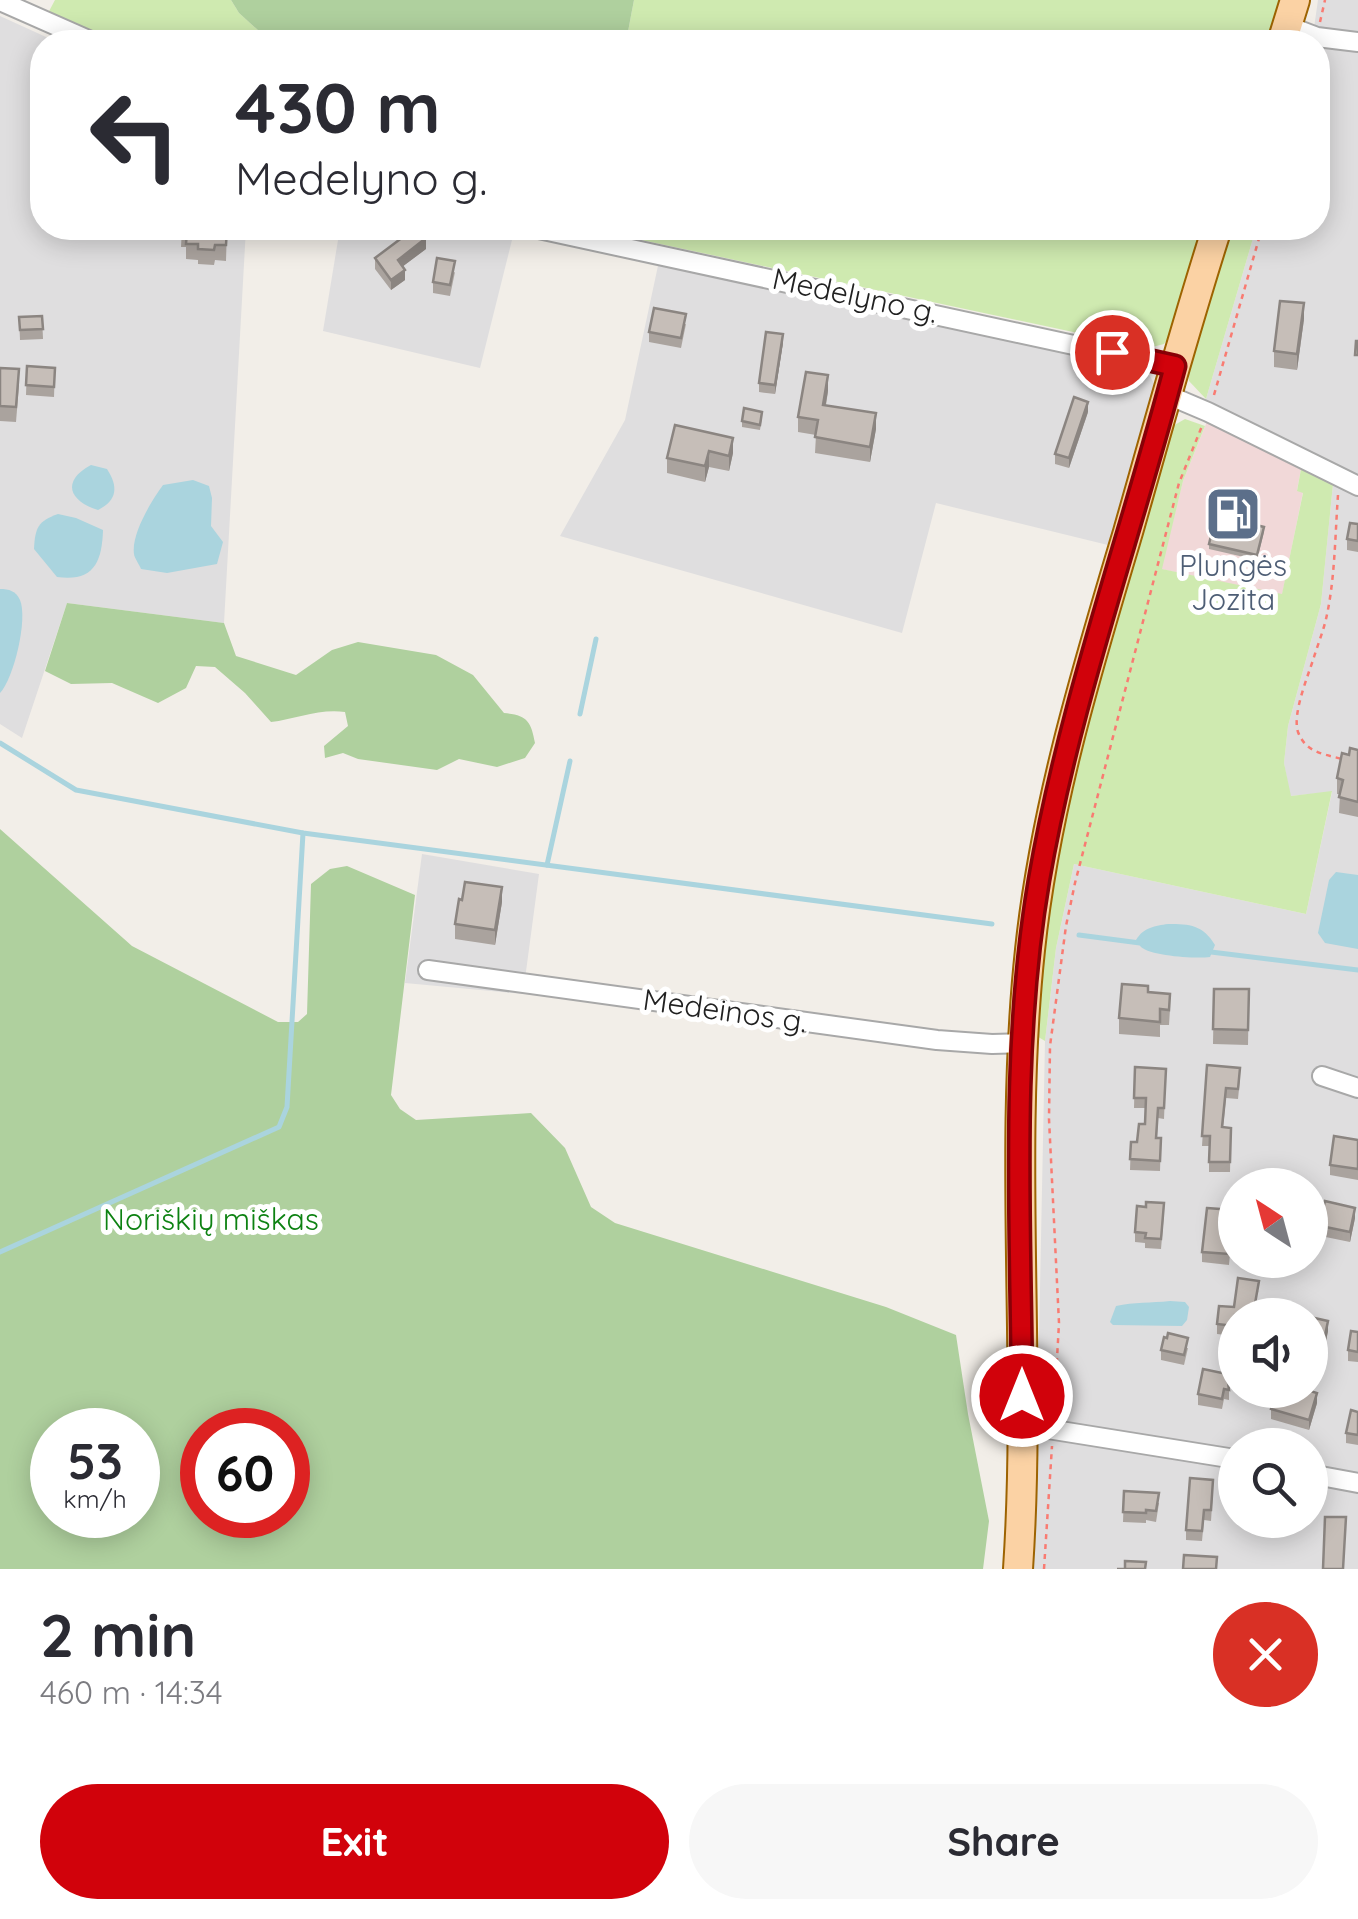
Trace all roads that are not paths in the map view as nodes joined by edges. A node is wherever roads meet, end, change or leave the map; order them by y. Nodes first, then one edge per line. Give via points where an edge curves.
1 (0, 2) edge
2 (65, 30) edge
3 (1330, 39) edge
4 (1358, 42) edge
5 (590, 240) edge
6 (1213, 240) edge
7 (1175, 366) junction
8 (1168, 395) junction
9 (1358, 486) edge
10 (428, 970) dead end
11 (1022, 1044) junction
12 (1322, 1076) dead end
13 (1358, 1088) edge
14 (1022, 1425) junction
15 (1218, 1456) edge
16 (1328, 1477) edge
17 (1358, 1483) edge
18 (1018, 1569) edge

1 - 2 street
3 - 4 street
5 - 7 street, Medelyno g.
6 - 7 main road
7 - 8 main road
8 - 9 street
8 - 11 main road via 1063,762 1038,884
10 - 11 street, Medeinos g. via 937,1040
11 - 14 main road
12 - 13 street
14 - 15 street
14 - 18 main road
16 - 17 street

